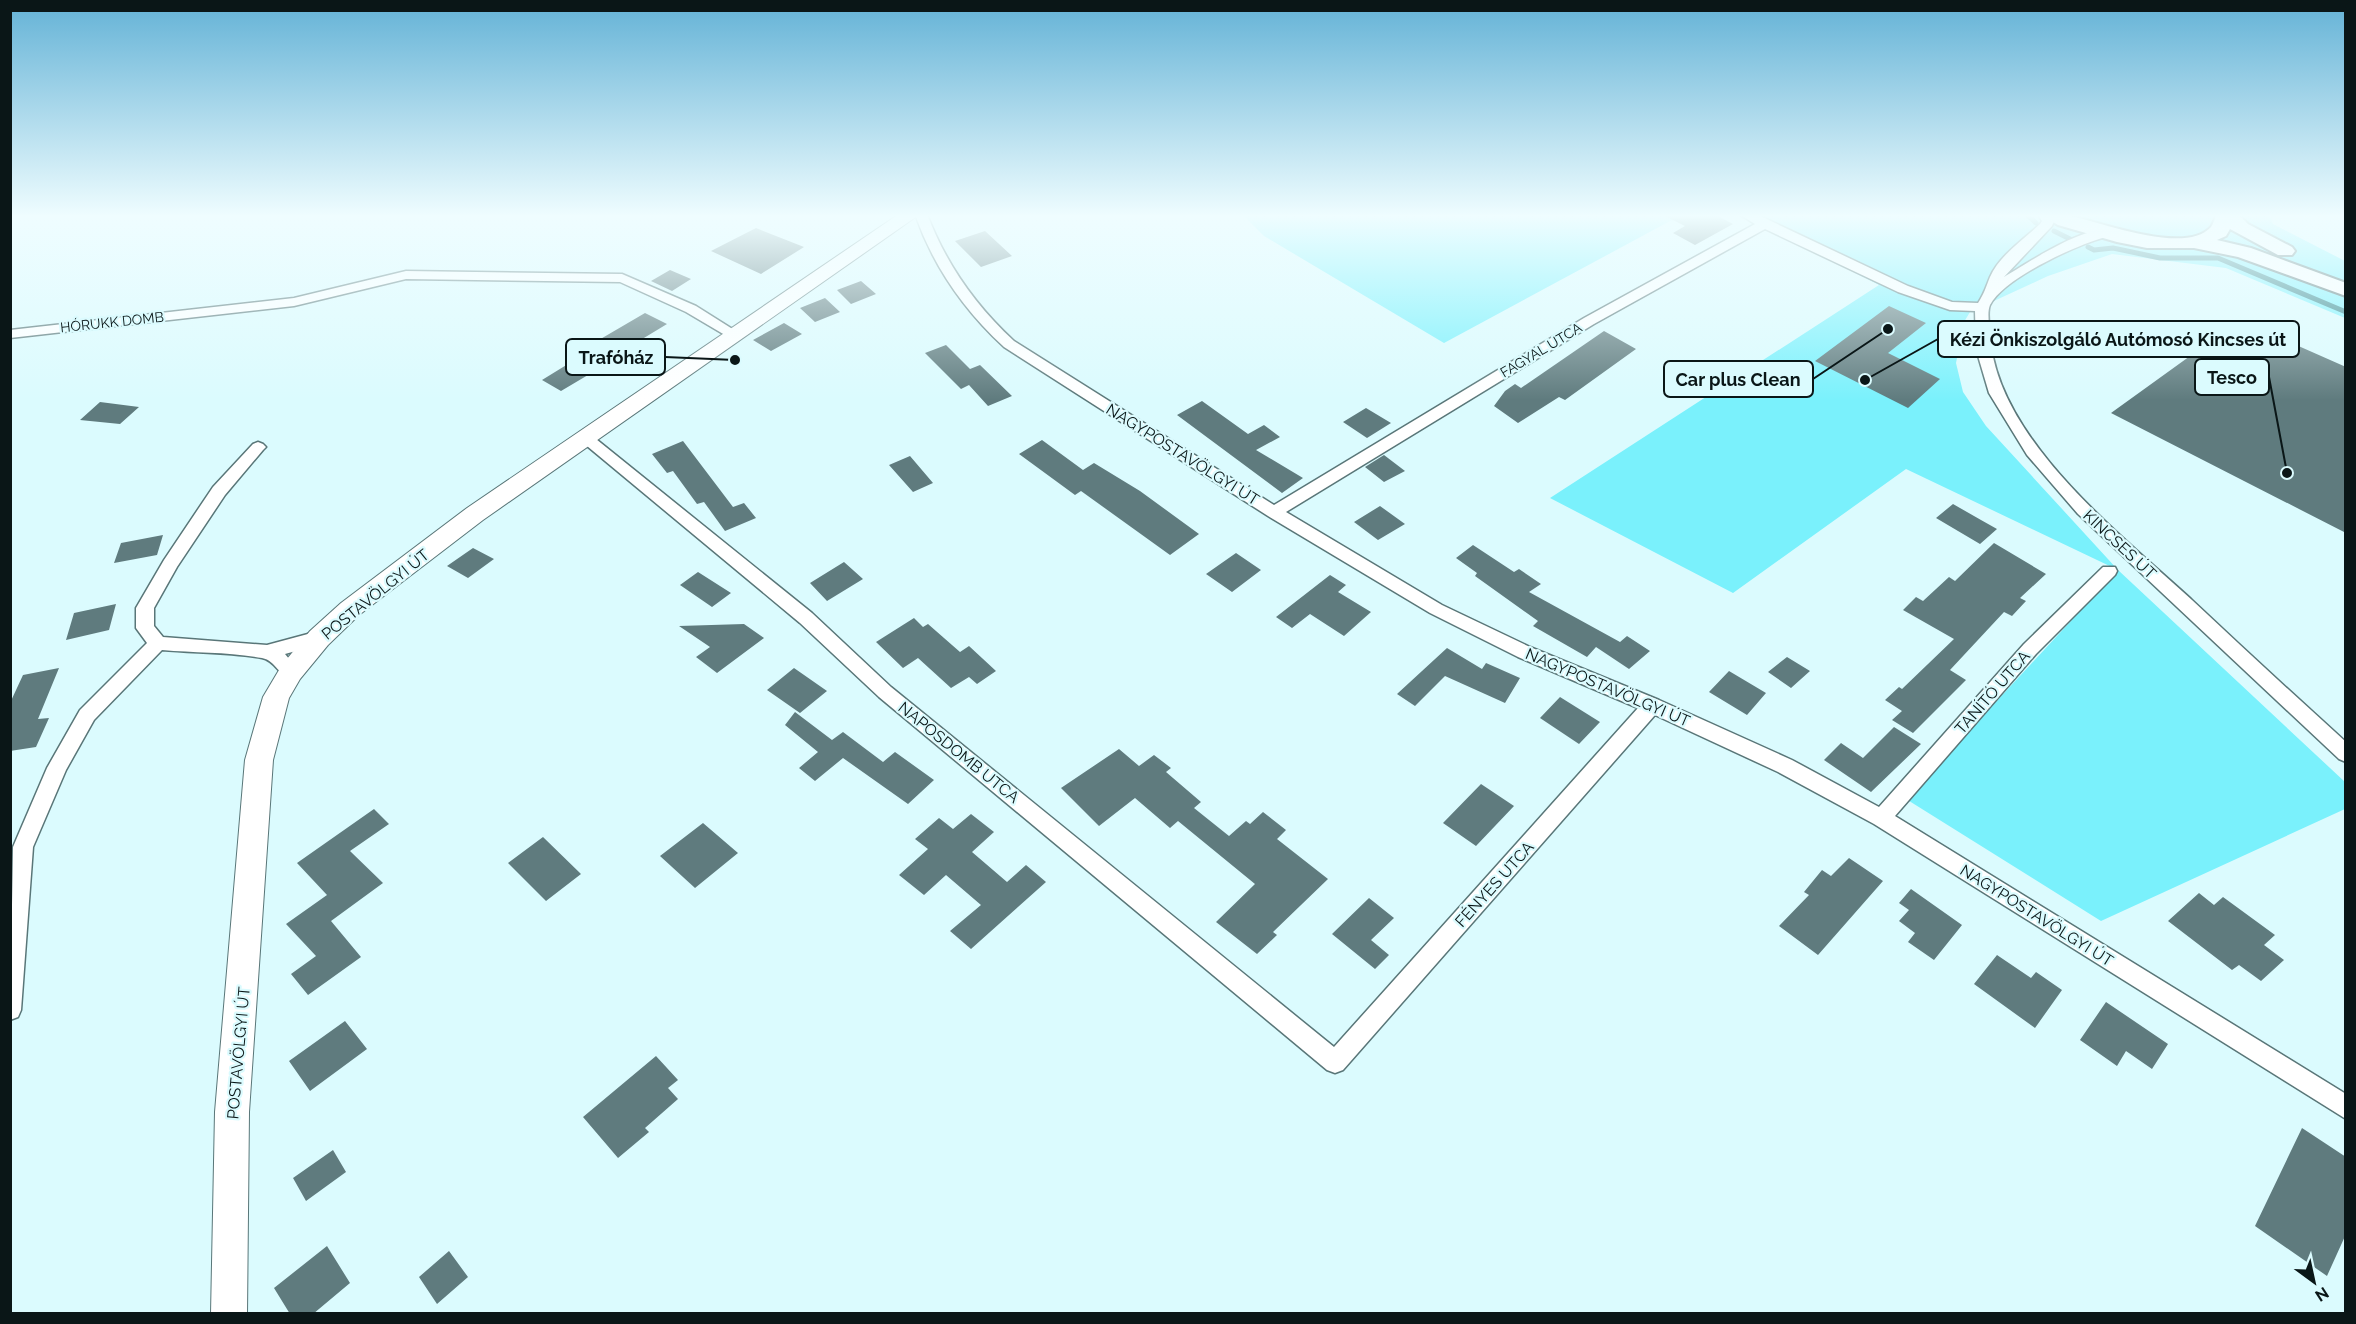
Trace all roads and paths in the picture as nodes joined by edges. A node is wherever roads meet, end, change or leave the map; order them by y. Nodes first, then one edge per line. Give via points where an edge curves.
1 (403, 276) edge
2 (499, 276) edge
3 (821, 276) edge
4 (953, 276) edge
5 (1671, 276) edge
6 (1875, 276) edge
7 (1998, 276) edge
8 (2012, 276) edge
9 (2308, 276) edge
10 (1995, 288) junction
11 (2346, 290) edge
12 (1982, 307) junction
13 (10, 334) edge
14 (735, 335) junction
15 (586, 438) junction
16 (258, 447) dead end
17 (1274, 512) junction
18 (2109, 571) dead end
19 (319, 638) junction
20 (158, 643) junction
21 (267, 652) junction
22 (291, 672) junction
23 (1652, 705) junction
24 (2346, 754) edge
25 (1881, 818) junction
26 (10, 1010) edge
27 (1335, 1062) joint
28 (2346, 1108) edge
29 (229, 1314) edge

1 - 13 street, HÓRUKK DOMB via 294,302
2 - 14 street, HÓRUKK DOMB via 621,278 691,309
3 - 14 street, POSTAVÖLGYI ÚT
4 - 17 street, NAGYPOSTAVÖLGYI ÚT via 973,306 1009,344
5 - 17 street, FAGYAL UTCA via 1589,321
6 - 12 street via 1950,306
7 - 10 street
8 - 10 street
9 - 11 main road
10 - 12 street
12 - 24 street, KINCSES ÚT via 1983,349 1996,393 2047,470 2084,510
14 - 15 street, POSTAVÖLGYI ÚT
15 - 19 street, POSTAVÖLGYI ÚT via 476,514 350,609
15 - 27 street, NAPOSDOMB UTCA via 806,618 885,692
16 - 20 street via 219,491 145,608 145,628
17 - 23 street, NAGYPOSTAVÖLGYI ÚT via 1436,609 1524,652
18 - 25 street, TANÍTÓ UTCA via 2030,649
19 - 21 street
19 - 22 street, POSTAVÖLGYI ÚT
20 - 21 street
20 - 26 street via 87,715 57,768 23,847
21 - 22 street
22 - 29 street, POSTAVÖLGYI ÚT via 276,697 259,760 231,1112
23 - 25 street, NAGYPOSTAVÖLGYI ÚT via 1785,766
23 - 27 street, FÉNYES UTCA
25 - 28 street, NAGYPOSTAVÖLGYI ÚT

